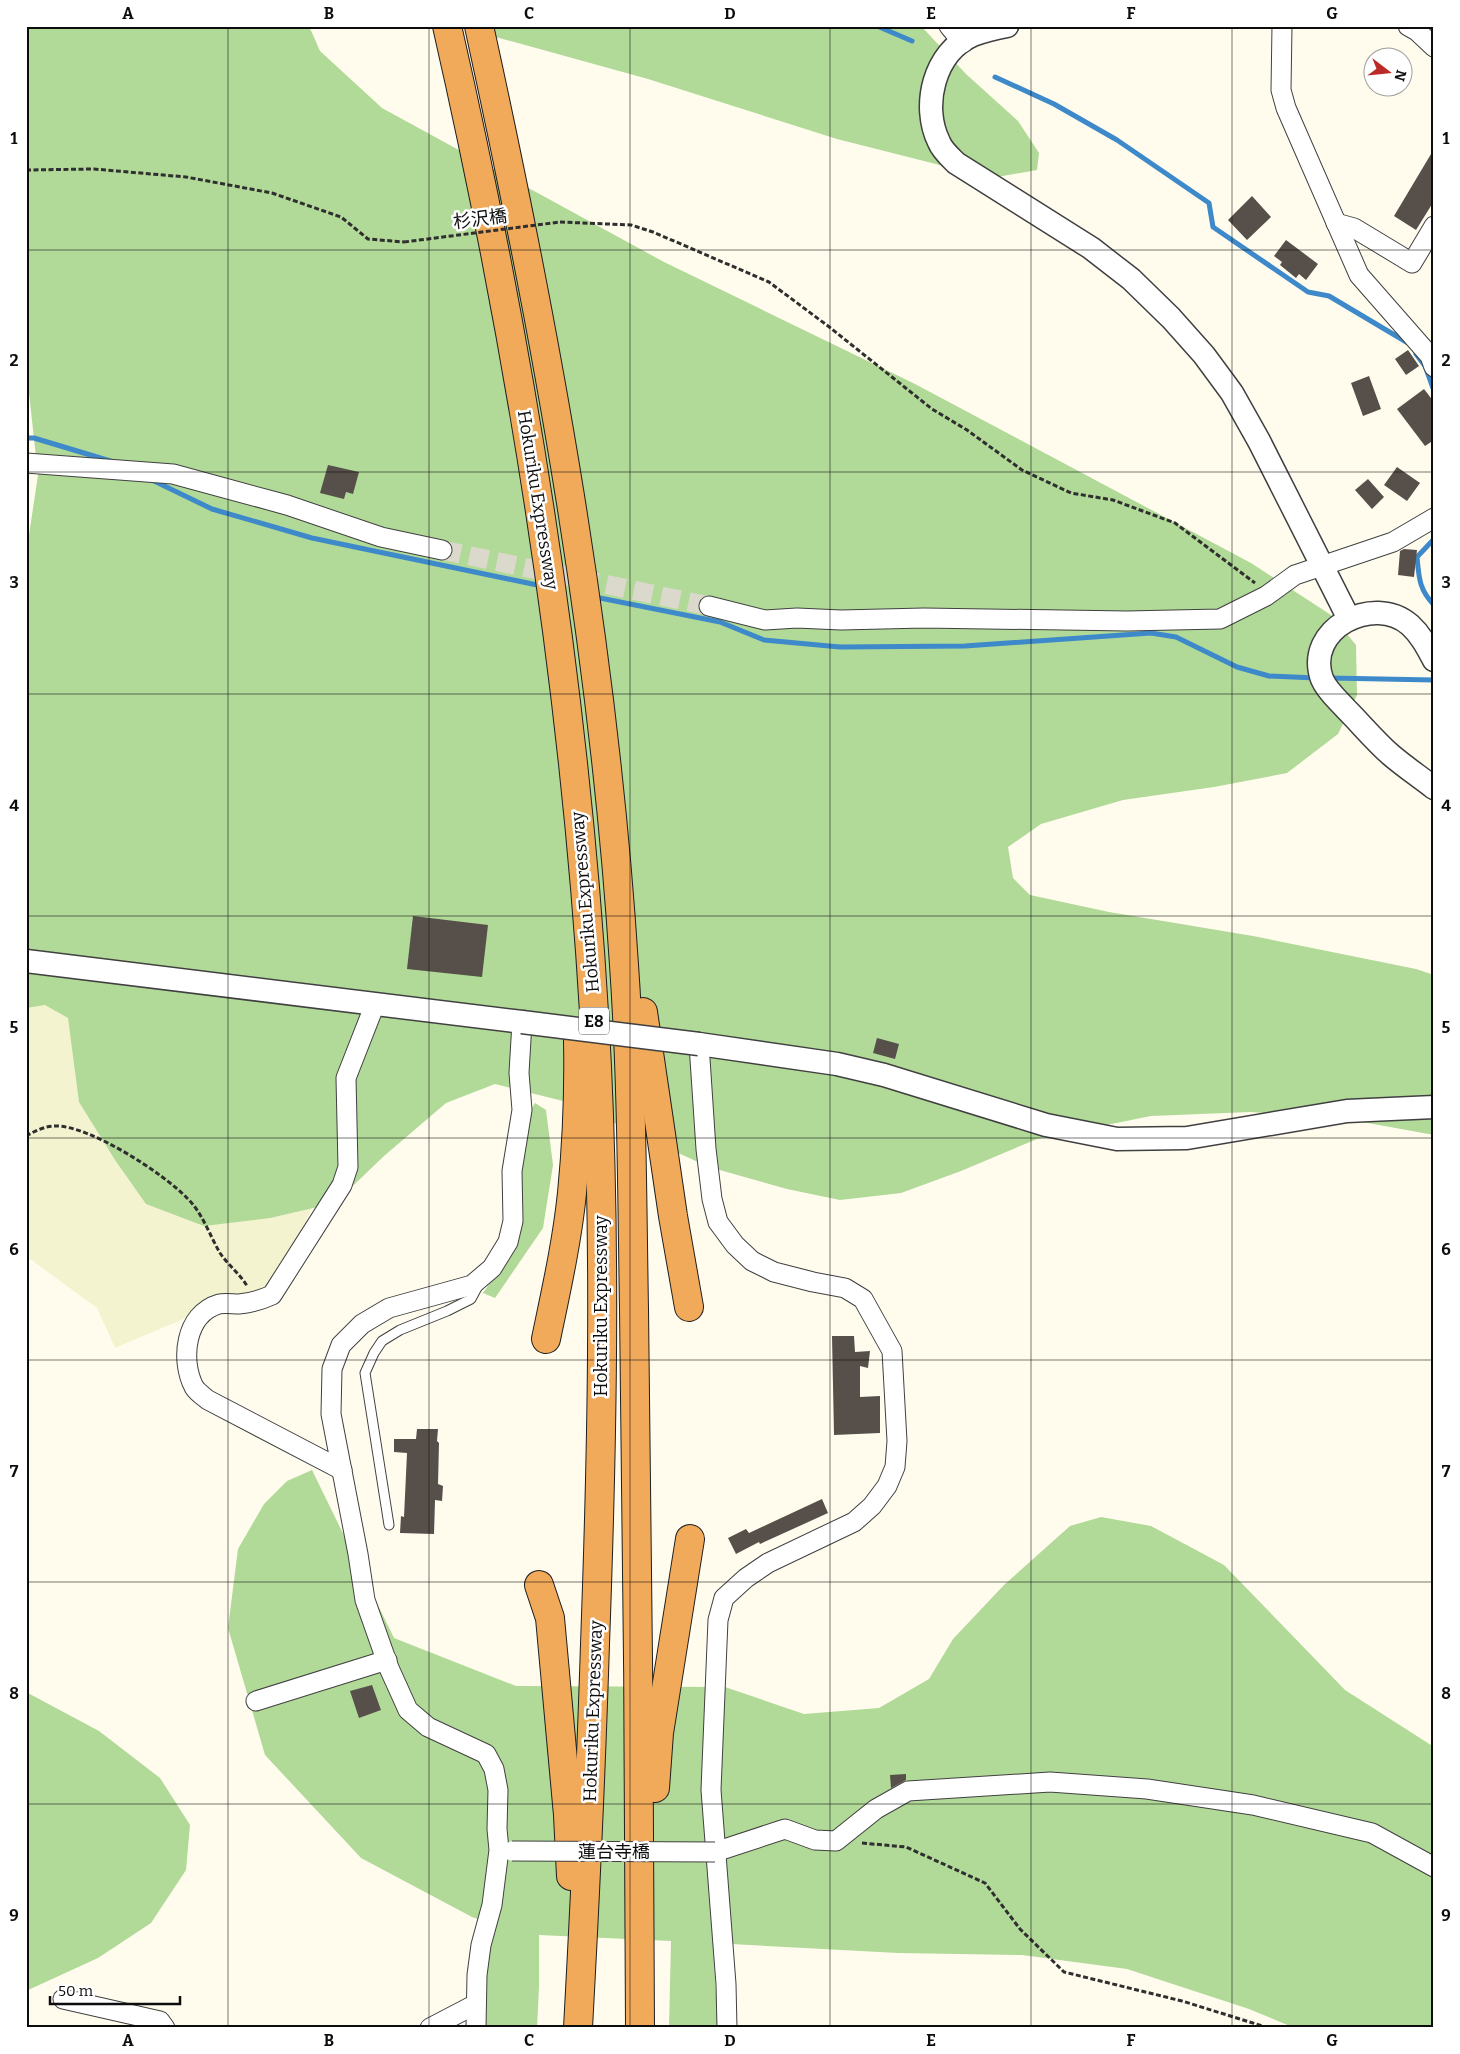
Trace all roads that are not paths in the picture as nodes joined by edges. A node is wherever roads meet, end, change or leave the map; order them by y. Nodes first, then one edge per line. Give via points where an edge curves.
1 (447, 26) edge
2 (479, 26) edge
3 (1007, 26) edge
4 (1282, 26) edge
5 (1408, 26) edge
6 (956, 34) edge
7 (1434, 47) edge
8 (1336, 223) junction
9 (1434, 226) edge
10 (1432, 359) edge
11 (26, 463) edge
12 (1434, 518) edge
13 (442, 550) tunnel mouth
14 (1322, 566) junction
15 (709, 606) tunnel mouth
16 (1349, 618) junction
17 (1434, 660) edge
18 (563, 677) junction
19 (1434, 788) edge
20 (612, 813) junction
21 (26, 961) edge
22 (376, 1004) junction
23 (522, 1022) junction
24 (700, 1044) junction
25 (1434, 1107) edge
26 (484, 1275) junction
27 (689, 1307) dead end
28 (546, 1339) dead end
29 (342, 1470) junction
30 (389, 1525) dead end
31 (690, 1539) dead end
32 (538, 1585) dead end
33 (386, 1660) junction
34 (256, 1701) dead end
35 (506, 1850) junction
36 (715, 1852) junction
37 (1434, 1867) edge
38 (63, 1999) dead end
39 (476, 2004) junction
40 (165, 2028) edge
41 (430, 2028) edge
42 (476, 2028) edge
43 (576, 2028) edge
44 (640, 2028) edge
45 (648, 2028) edge
46 (727, 2028) edge

1 - 18 highway, Hokuriku Expressway / E8 via 522,396 545,535
2 - 20 highway, Hokuriku Expressway / E8 via 526,245 554,398 576,531
3 - 6 street via 972,36
4 - 8 street via 1281,90
5 - 7 street
6 - 14 street via 953,50 941,66 931,91 931,118 939,143 956,163 1090,248 1131,279 1171,318 1232,393
8 - 9 street via 1354,228 1412,263
8 - 10 street via 1359,275
11 - 13 street via 173,474 287,505 381,537
12 - 14 street via 1393,542
14 - 15 street via 1295,575 1266,596 1220,619 764,620
14 - 16 street
16 - 17 street via 1379,613 1397,617 1410,624
16 - 19 street via 1329,634 1322,650 1319,664 1322,680 1391,755
18 - 28 highway via 578,974 577,1112 572,1194
18 - 43 highway, Hokuriku Expressway / E8 via 577,808 597,1067 602,1320 589,1827
20 - 27 highway
20 - 44 highway, Hokuriku Expressway / E8 via 624,967 630,1110 637,1509
21 - 22 street
22 - 23 street
22 - 29 street via 346,1078 348,1167 342,1185 272,1295 255,1302 220,1304 203,1313 187,1342 185,1357 195,1389 208,1400
23 - 24 street, bridge
23 - 26 street via 519,1073 522,1110 512,1171 513,1221 508,1242
24 - 25 street via 837,1064 884,1075 1046,1125 1117,1139 1187,1138 1347,1111
24 - 36 street via 706,1149 718,1222 752,1261 774,1272 845,1288 863,1299 892,1351 897,1441 895,1467 887,1486 872,1506 854,1522 768,1563 724,1598 718,1620 711,1790
26 - 29 street via 472,1286 389,1308 362,1324 340,1345 332,1369 331,1414
26 - 30 lane via 471,1299 382,1341 365,1373
29 - 33 street via 365,1600
31 - 45 highway via 659,1733 651,1836
32 - 43 highway via 550,1618 568,1816
33 - 34 street
33 - 35 street via 408,1710 428,1727 486,1754 494,1769 498,1790 497,1829
35 - 36 street, 蓮台寺橋, bridge
35 - 39 street via 481,1945
36 - 37 street, 蓮台寺橋 via 785,1829 815,1840 836,1841 876,1809 908,1791 1050,1782 1147,1789 1253,1805 1372,1833
36 - 46 street
38 - 40 street via 160,2020
39 - 41 street
39 - 42 street

